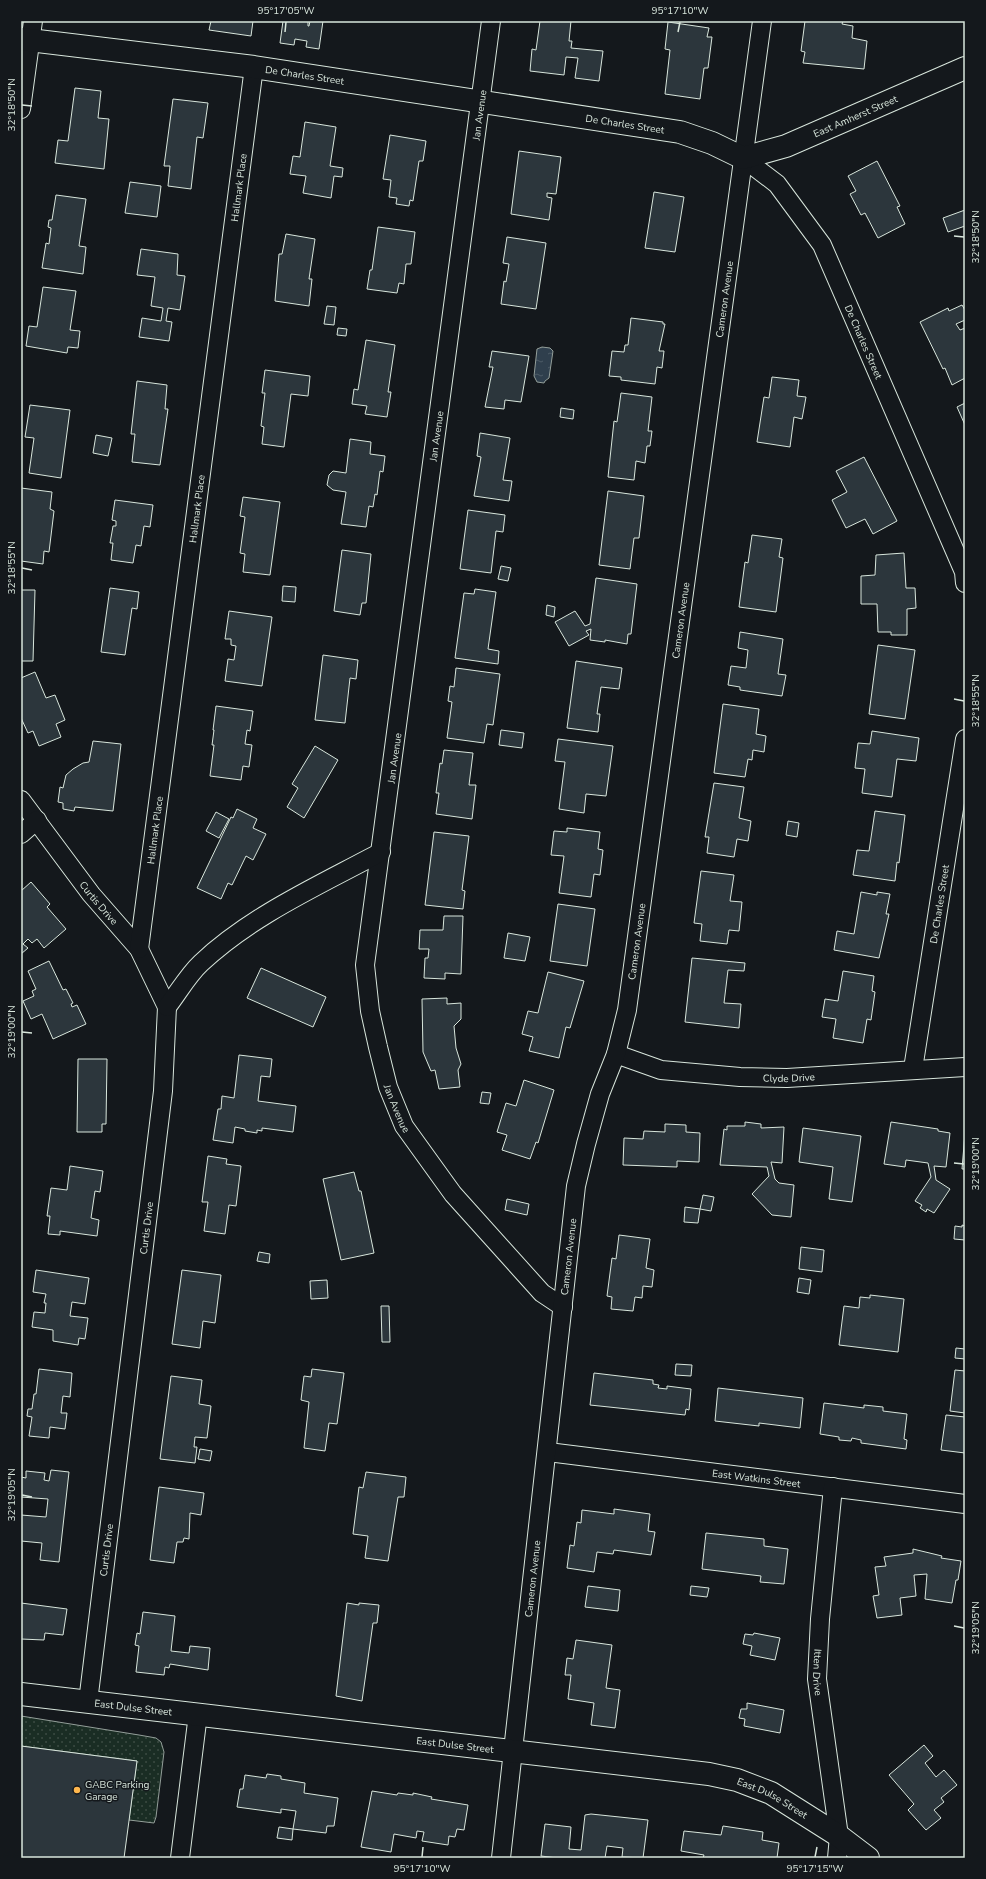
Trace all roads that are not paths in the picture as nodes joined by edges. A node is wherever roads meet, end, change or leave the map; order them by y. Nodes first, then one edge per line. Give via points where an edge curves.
1 (491, 21) edge
2 (762, 21) edge
3 (28, 34) edge
4 (254, 67) junction
5 (965, 68) edge
6 (480, 101) junction
7 (21, 109) edge
8 (743, 158) junction
9 (965, 576) edge
10 (965, 739) edge
11 (21, 800) edge
12 (37, 820) junction
13 (21, 834) edge
14 (381, 852) junction
15 (139, 949) junction
16 (167, 1006) junction
17 (616, 1054) junction
18 (965, 1066) edge
19 (912, 1069) junction
20 (563, 1306) junction
21 (548, 1452) junction
22 (834, 1487) junction
23 (965, 1504) edge
24 (21, 1694) edge
25 (88, 1702) junction
26 (198, 1714) junction
27 (512, 1752) junction
28 (839, 1836) junction
29 (180, 1858) edge
30 (500, 1858) edge
31 (837, 1858) edge
32 (868, 1858) edge

1 - 6 street, Jan Avenue
2 - 8 street, Cameron Avenue
3 - 4 street, De Charles Street
3 - 7 street
4 - 6 street, De Charles Street
4 - 15 street, Hallmark Place
5 - 8 street, East Amherst Street via 786,146
6 - 8 street, De Charles Street via 680,132 712,143
6 - 14 street, Jan Avenue
8 - 9 street, De Charles Street via 777,184 822,245
8 - 17 street, Cameron Avenue via 627,1010
10 - 19 street, De Charles Street
11 - 12 street, Curtis Drive
12 - 13 street
12 - 15 street, Curtis Drive via 91,894
14 - 16 street via 253,923 200,964
14 - 20 street, Jan Avenue via 366,965 370,1011 388,1087 404,1126 452,1194 542,1293
15 - 16 street, Curtis Drive
16 - 25 street, Curtis Drive via 163,1091
17 - 19 street, Clyde Drive via 661,1070 740,1077 787,1078
17 - 20 street, Cameron Avenue via 600,1094 576,1186
18 - 19 street, Clyde Drive
20 - 21 street, Cameron Avenue
21 - 22 street, East Watkins Street
21 - 27 street, Cameron Avenue
22 - 23 street, East Watkins Street
22 - 28 street, Itten Drive via 820,1619 817,1679
24 - 25 street, East Dulse Street
25 - 26 street, East Dulse Street
26 - 27 street, East Dulse Street
26 - 29 street
27 - 28 street, East Dulse Street via 709,1774 737,1780 771,1793
27 - 30 street, Cameron Avenue
28 - 31 street, Itten Drive
28 - 32 street, East Dulse Street

